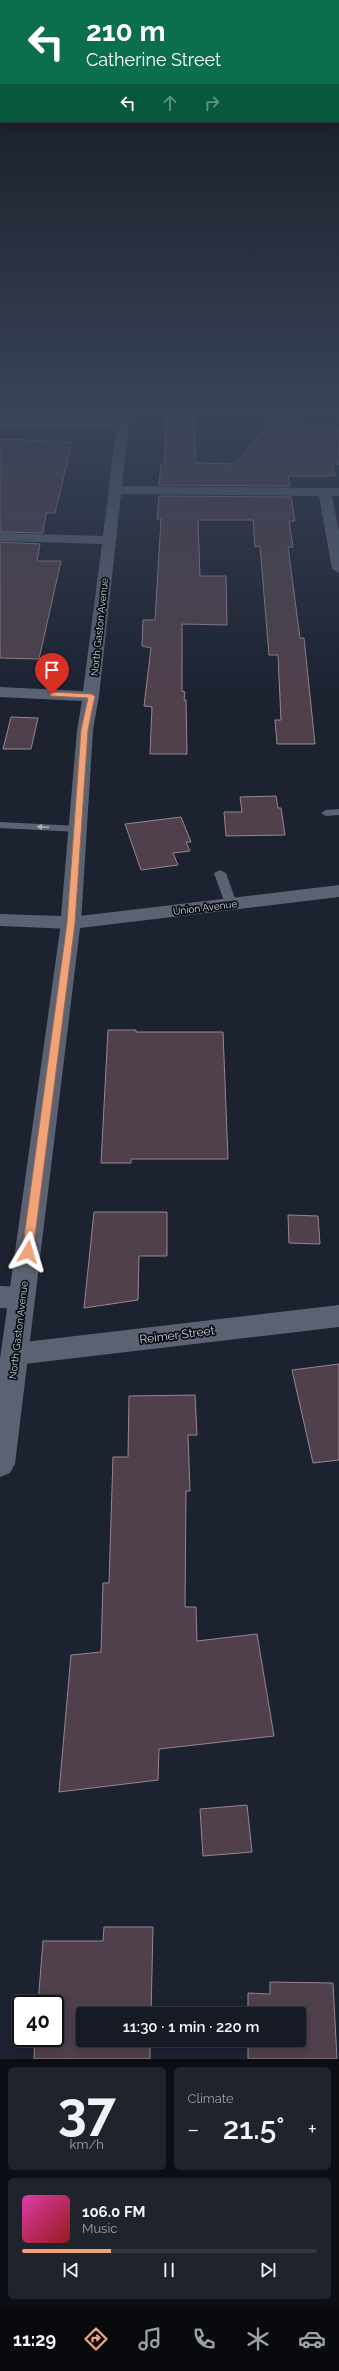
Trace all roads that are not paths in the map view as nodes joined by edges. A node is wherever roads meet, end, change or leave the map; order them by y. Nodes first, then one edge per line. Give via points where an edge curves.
1 (113, 506) edge
2 (328, 506) edge
3 (0, 537) edge
4 (109, 540) junction
5 (339, 568) edge
6 (0, 692) edge
7 (91, 696) junction
8 (339, 812) edge
9 (326, 813) dead end
10 (4, 825) edge
11 (78, 829) junction
12 (220, 873) dead end
13 (339, 891) edge
14 (231, 904) junction
15 (0, 920) edge
16 (71, 923) junction
17 (11, 1297) edge
18 (339, 1316) edge
19 (16, 1354) junction
20 (0, 1464) edge

1 - 4 street, North Gaston Avenue
2 - 5 street
3 - 4 street
4 - 7 street, North Gaston Avenue
6 - 7 street
7 - 11 street, North Gaston Avenue via 85,730
8 - 9 lane
11 -> 10 lane
11 - 16 street, North Gaston Avenue
12 - 14 lane
13 - 14 street, Union Avenue
14 - 16 street, Union Avenue
15 - 16 street, Union Avenue
16 - 17 street, North Gaston Avenue
17 - 19 street, North Gaston Avenue
18 - 19 street, Reimer Street
19 - 20 street, North Gaston Avenue

